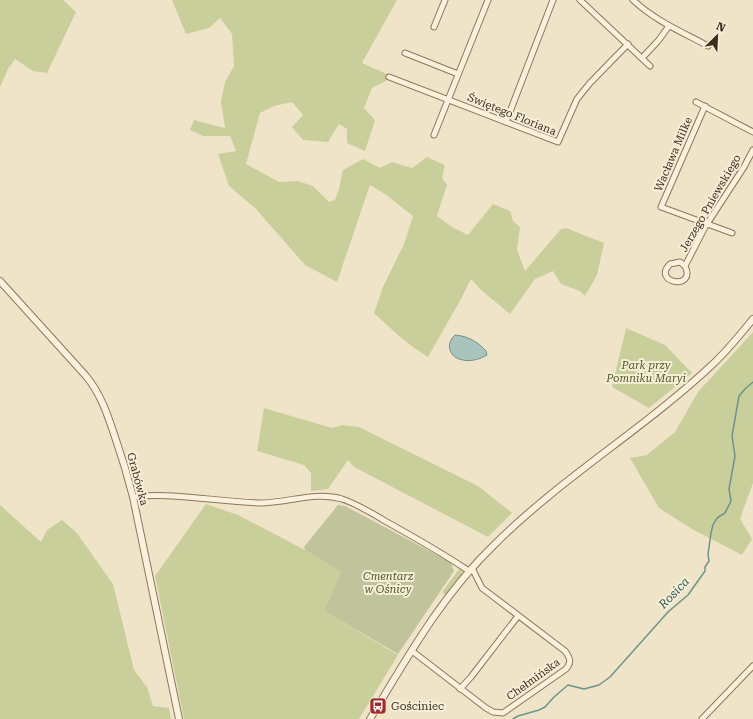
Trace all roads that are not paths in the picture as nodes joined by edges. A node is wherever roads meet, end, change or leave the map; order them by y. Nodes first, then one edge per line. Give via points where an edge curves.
1 (445, 0) edge
2 (488, 0) edge
3 (553, 0) edge
4 (580, 0) edge
5 (633, 0) edge
6 (669, 26) junction
7 (434, 27) dead end
8 (628, 44) junction
9 (708, 46) dead end
10 (404, 53) dead end
11 (642, 58) junction
12 (650, 66) dead end
13 (458, 74) junction
14 (390, 77) dead end
15 (448, 99) junction
16 (696, 102) dead end
17 (705, 106) junction
18 (506, 122) junction
19 (753, 132) edge
20 (434, 135) dead end
21 (753, 150) edge
22 (708, 225) junction
23 (732, 233) dead end
24 (685, 266) junction
25 (0, 281) edge
26 (753, 319) edge
27 (133, 497) junction
28 (470, 569) junction
29 (518, 616) junction
30 (412, 651) junction
31 (753, 666) edge
32 (460, 689) junction
33 (179, 719) edge
34 (370, 719) edge
35 (702, 719) edge

1 - 7 street
2 - 13 street
3 - 18 street
4 - 8 street
5 - 6 street via 642,9
6 - 9 street
6 - 11 street
8 - 11 street
8 - 18 street, Świętego Floriana via 577,98 558,142
10 - 13 street
11 - 12 street
13 - 15 street
14 - 15 street, Świętego Floriana
15 - 18 street, Świętego Floriana
15 - 20 street
16 - 17 street
17 - 19 street
17 - 22 street, Wacława Milke via 661,207
21 - 22 street, Jerzego Pniewskiego
22 - 23 street, Wacława Milke
22 - 24 street, Jerzego Pniewskiego
24 - 24 street, Jerzego Pniewskiego via 680,262 670,264 666,269 666,275 676,283 682,281 686,276
25 - 27 street, Grabówka via 94,386 102,401
26 - 28 street via 712,365 524,517
27 - 28 street via 161,495 259,503 310,497 335,498 373,514
27 - 33 street, Grabówka
28 - 29 street, Chełmińska via 482,588
28 - 30 street
29 - 32 street
29 - 32 street, Chełmińska via 565,651 570,658 570,664 503,713 493,712
30 - 32 street, Chełmińska
30 - 34 street
31 - 35 street

